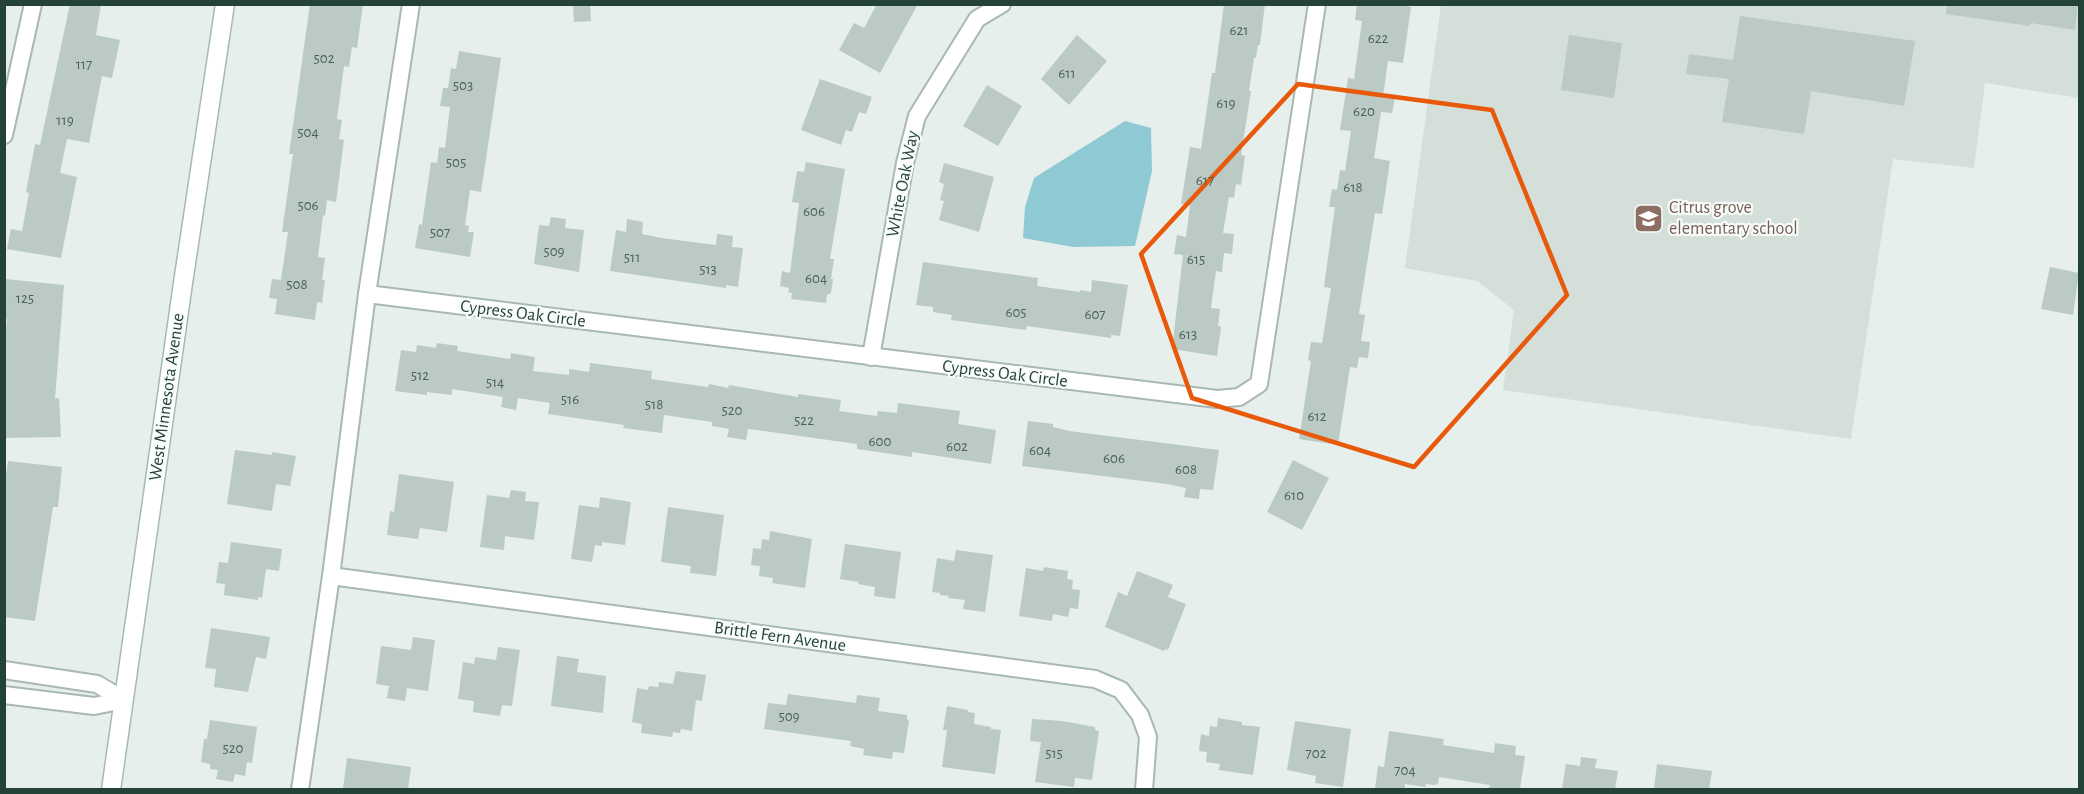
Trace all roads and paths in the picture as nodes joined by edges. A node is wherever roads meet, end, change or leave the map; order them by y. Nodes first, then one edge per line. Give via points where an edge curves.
1 (33, 4) edge
2 (225, 4) edge
3 (411, 4) edge
4 (1002, 4) edge
5 (1317, 4) edge
6 (4, 135) edge
7 (368, 294) junction
8 (871, 357) junction
9 (331, 576) junction
10 (4, 670) edge
11 (4, 695) edge
12 (124, 700) junction
13 (111, 789) edge
14 (300, 789) edge
15 (1144, 789) edge

1 - 6 street
2 - 12 street, West Minnesota Avenue
3 - 7 street
4 - 8 street, White Oak Way via 977,19 917,116
5 - 8 street, Cypress Oak Circle via 1259,384 1239,397 1217,399
7 - 8 street, Cypress Oak Circle
7 - 9 street
9 - 14 street
9 - 15 street, Brittle Fern Avenue via 1095,679 1121,690 1140,715 1148,737
10 - 12 street via 97,684
11 - 12 street via 94,706
12 - 13 street, West Minnesota Avenue

